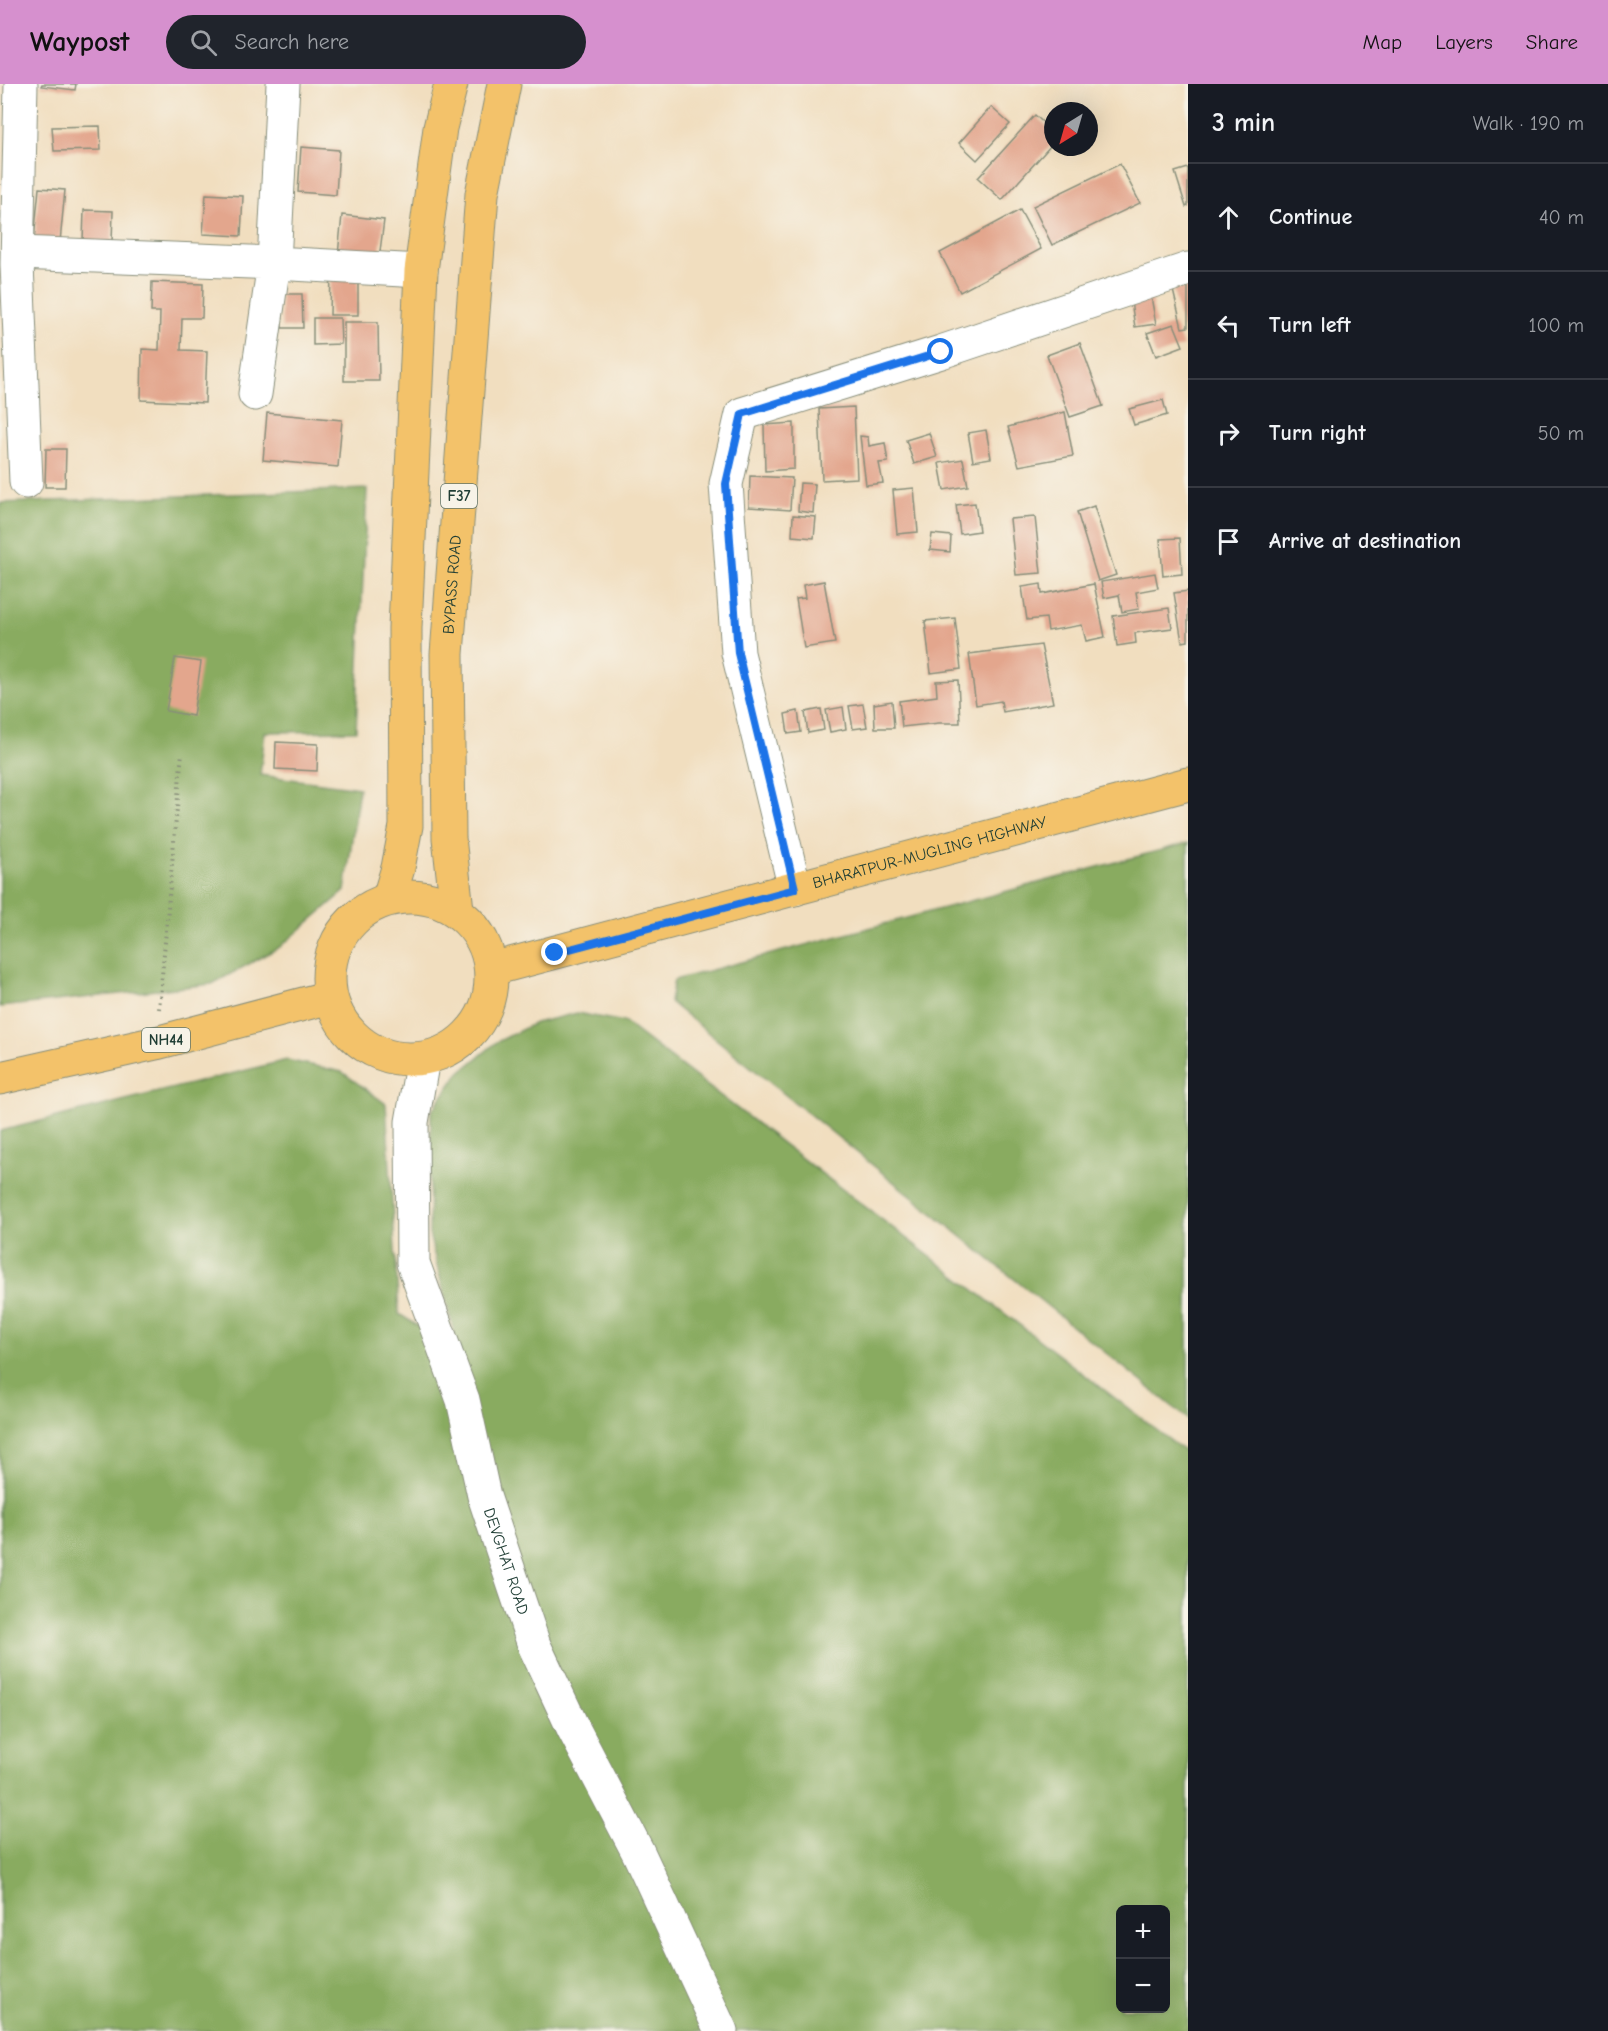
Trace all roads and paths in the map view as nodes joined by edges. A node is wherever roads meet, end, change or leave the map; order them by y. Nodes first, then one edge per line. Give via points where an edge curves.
1 (21, 84) edge
2 (283, 84) edge
3 (451, 84) edge
4 (504, 84) edge
5 (18, 253) junction
6 (274, 263) junction
7 (1188, 269) edge
8 (421, 271) junction
9 (255, 394) dead end
10 (26, 482) dead end
11 (182, 752) dead end
12 (1188, 784) edge
13 (795, 889) junction
14 (389, 898) junction
15 (457, 910) junction
16 (492, 969) junction
17 (330, 997) junction
18 (156, 1043) junction
19 (423, 1059) junction
20 (0, 1078) edge
21 (720, 2031) edge

1 - 5 street
2 - 6 street
3 - 8 main road via 440,128
4 - 15 main road, BYPASS ROAD / F37 via 482,194 447,654 449,838
5 - 6 street
5 - 10 street
6 - 8 street
6 - 9 street
7 - 13 street via 742,414 726,484 738,653
8 - 14 main road via 405,628 406,826
11 - 18 path
12 - 13 main road, BHARATPUR-MUGLING HIGHWAY
13 - 16 main road, BHARATPUR-MUGLING HIGHWAY
14 - 15 main road via 424,897
14 - 17 main road via 352,919 331,955
15 - 16 main road via 481,936
16 - 19 main road via 486,1010 461,1043
17 - 18 main road, NH44
17 - 19 main road via 343,1025 365,1046 393,1058
18 - 20 main road, NH44
19 - 21 street, DEVGHAT ROAD via 412,1122 413,1263 463,1400 484,1496 534,1645 638,1852

